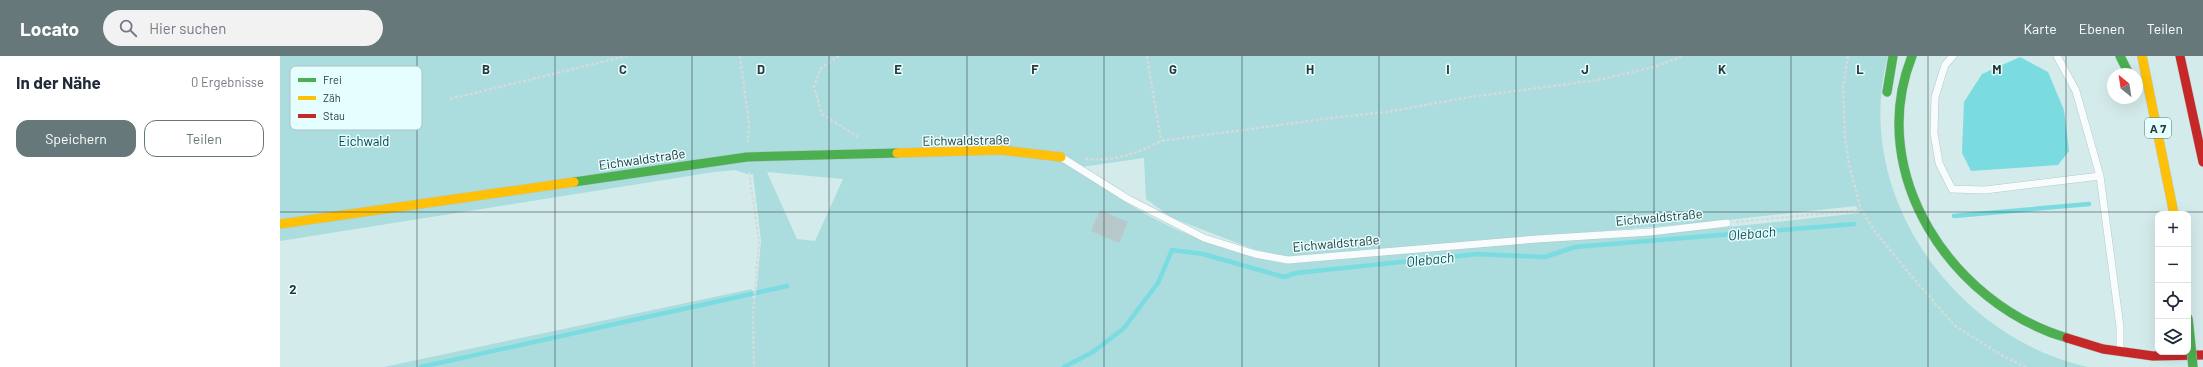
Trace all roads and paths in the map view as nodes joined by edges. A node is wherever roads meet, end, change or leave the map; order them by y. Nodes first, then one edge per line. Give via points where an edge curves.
1 (627, 56) edge
2 (740, 56) edge
3 (839, 56) edge
4 (1147, 56) edge
5 (1683, 56) edge
6 (1848, 56) edge
7 (1893, 56) edge
8 (1912, 56) edge
9 (1953, 56) edge
10 (2056, 56) edge
11 (2120, 56) edge
12 (2142, 56) edge
13 (2180, 56) edge
14 (2126, 68) edge
15 (450, 99) dead end
16 (1886, 102) dead end
17 (2145, 119) dead end
18 (749, 124) dead end
19 (864, 140) dead end
20 (1161, 141) junction
21 (747, 157) junction
22 (1061, 157) joint
23 (1084, 159) dead end
24 (2203, 162) edge
25 (2100, 176) junction
26 (2172, 201) junction
27 (1861, 210) junction
28 (2174, 211) edge
29 (1727, 223) joint
30 (280, 224) edge
31 (2188, 319) edge
32 (2203, 355) edge
33 (2120, 359) junction
34 (2203, 365) edge
35 (754, 367) edge
36 (2026, 367) edge
37 (2192, 367) edge

1 - 15 path
2 - 18 path
3 - 19 path via 820,69 814,87 822,114
4 - 20 path
5 - 20 path via 1654,67 1598,80 1470,97 1387,112
6 - 27 path via 1843,87 1845,138
7 - 16 main road
8 - 33 main road via 1901,85 1898,108 1901,151 1911,193 1919,213 1941,251 1979,294 2020,324 2059,343 2100,356
9 - 25 lane via 1944,65 1935,97 1934,133 1939,163 1952,189 1985,190
10 - 25 lane via 2076,91
11 - 14 main road
12 - 26 main road, A 7
13 - 24 main road
17 - 26 main road
20 - 23 path via 1140,153 1107,160
21 - 22 main road, Eichwaldstraße via 1000,150
21 - 30 main road, Eichwaldstraße
21 - 35 path via 759,241 754,289
22 - 29 lane, Eichwaldstraße via 1128,199 1204,238 1254,254 1288,260 1650,232
25 - 33 lane via 2120,327
26 - 28 main road, A 7
27 - 29 path
27 - 36 path via 1908,272 1955,326 1997,353
31 - 37 main road, bridge
32 - 33 main road via 2165,360
34 - 37 main road

